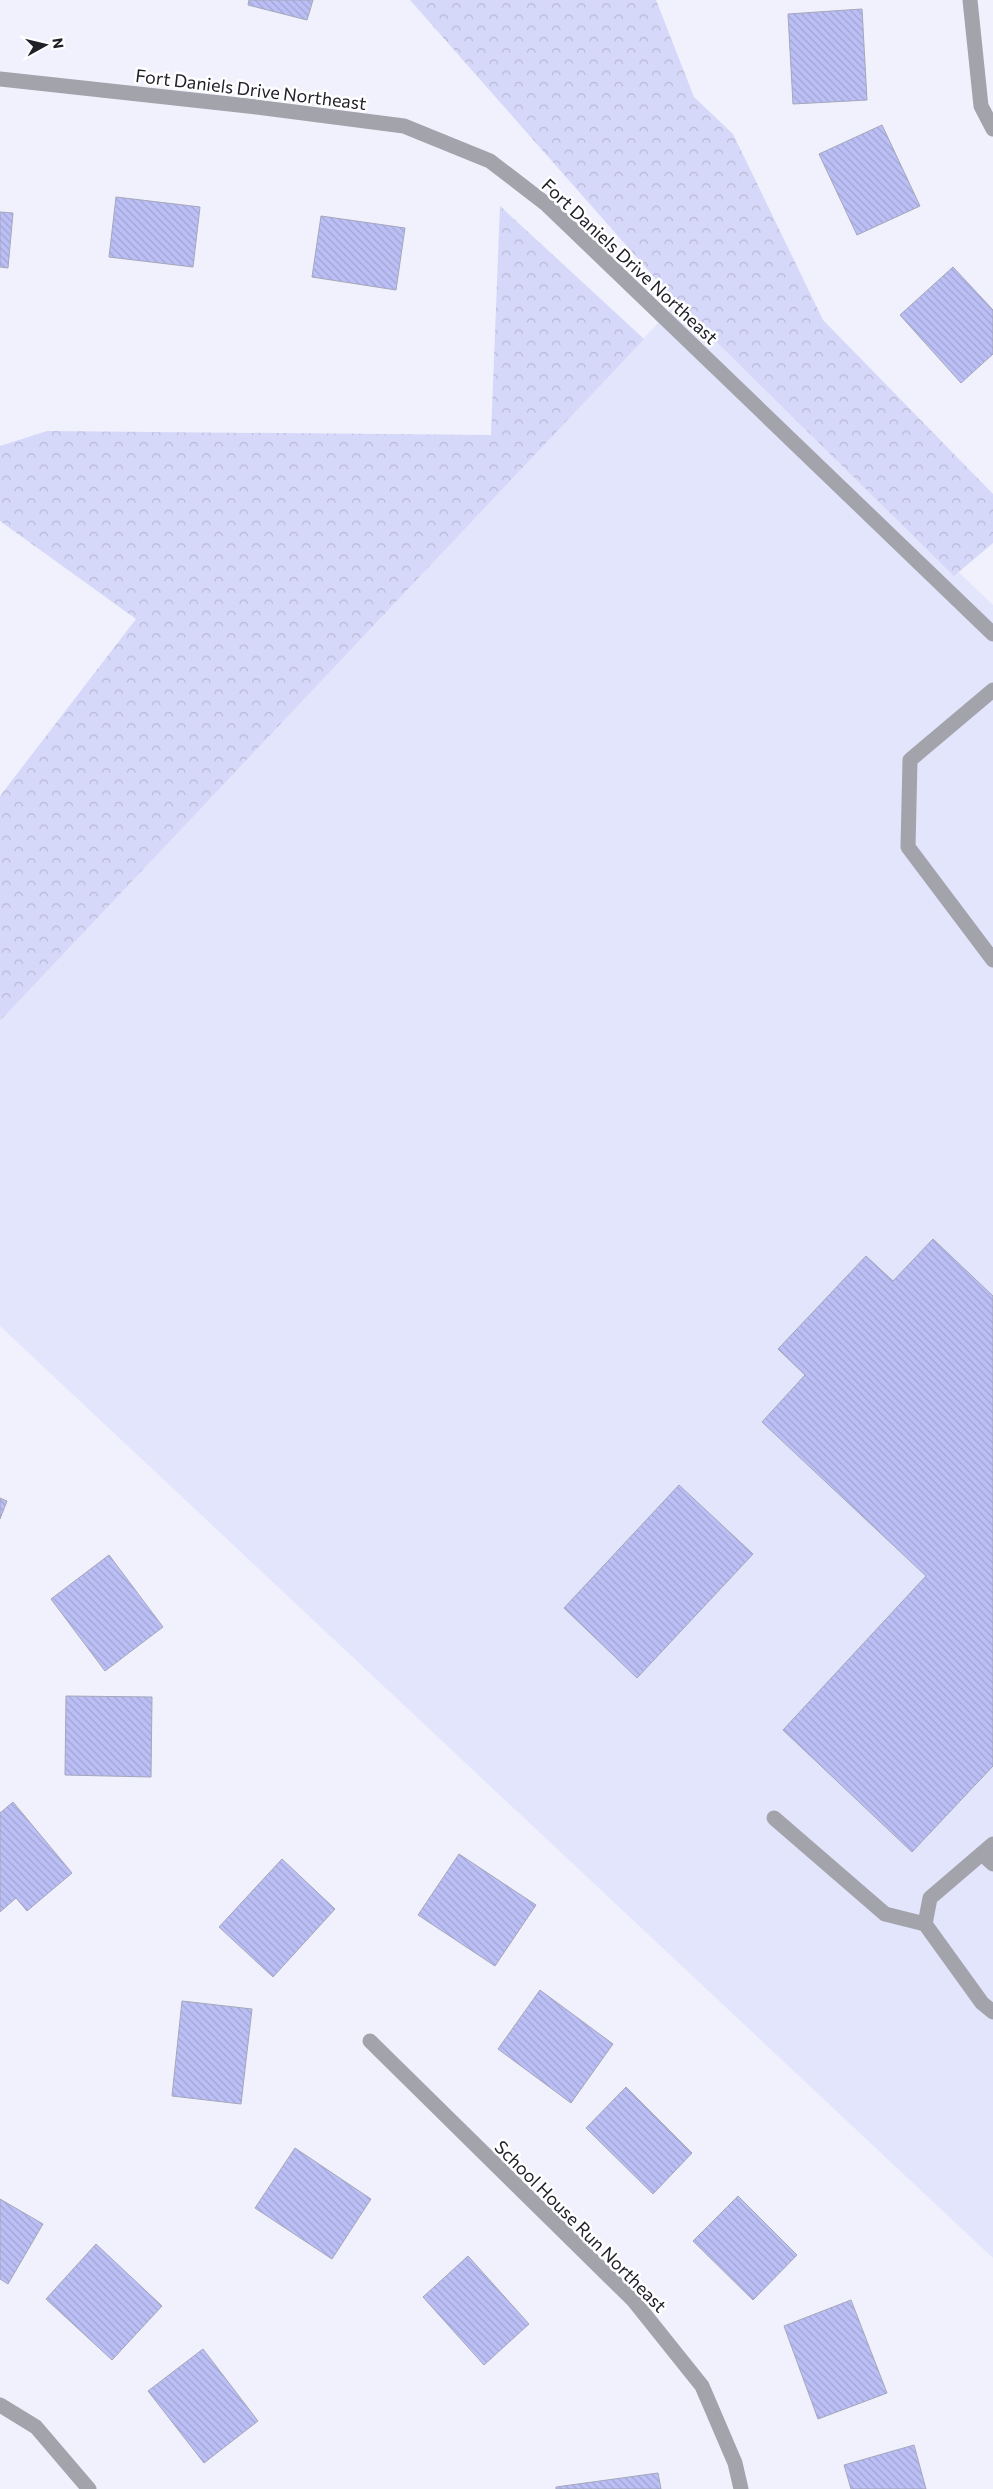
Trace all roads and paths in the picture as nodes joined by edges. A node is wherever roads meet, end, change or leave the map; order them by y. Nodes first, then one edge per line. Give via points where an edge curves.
1 (970, 0) edge
2 (0, 80) edge
3 (993, 129) edge
4 (993, 634) edge
5 (993, 690) edge
6 (993, 960) edge
7 (774, 1818) dead end
8 (987, 1849) edge
9 (993, 1864) edge
10 (925, 1924) junction
11 (993, 2012) edge
12 (370, 2041) dead end
13 (0, 2405) edge
14 (89, 2489) edge
15 (741, 2489) edge

1 - 3 street via 981,106
2 - 4 street, Fort Daniels Drive Northeast via 404,126 490,161 546,204
5 - 6 street via 910,760 908,847
7 - 10 street via 885,1914
8 - 9 street
8 - 10 street via 930,1898
10 - 11 street via 982,2002
12 - 15 street, School House Run Northeast via 634,2301 702,2386 735,2463
13 - 14 street via 36,2427

